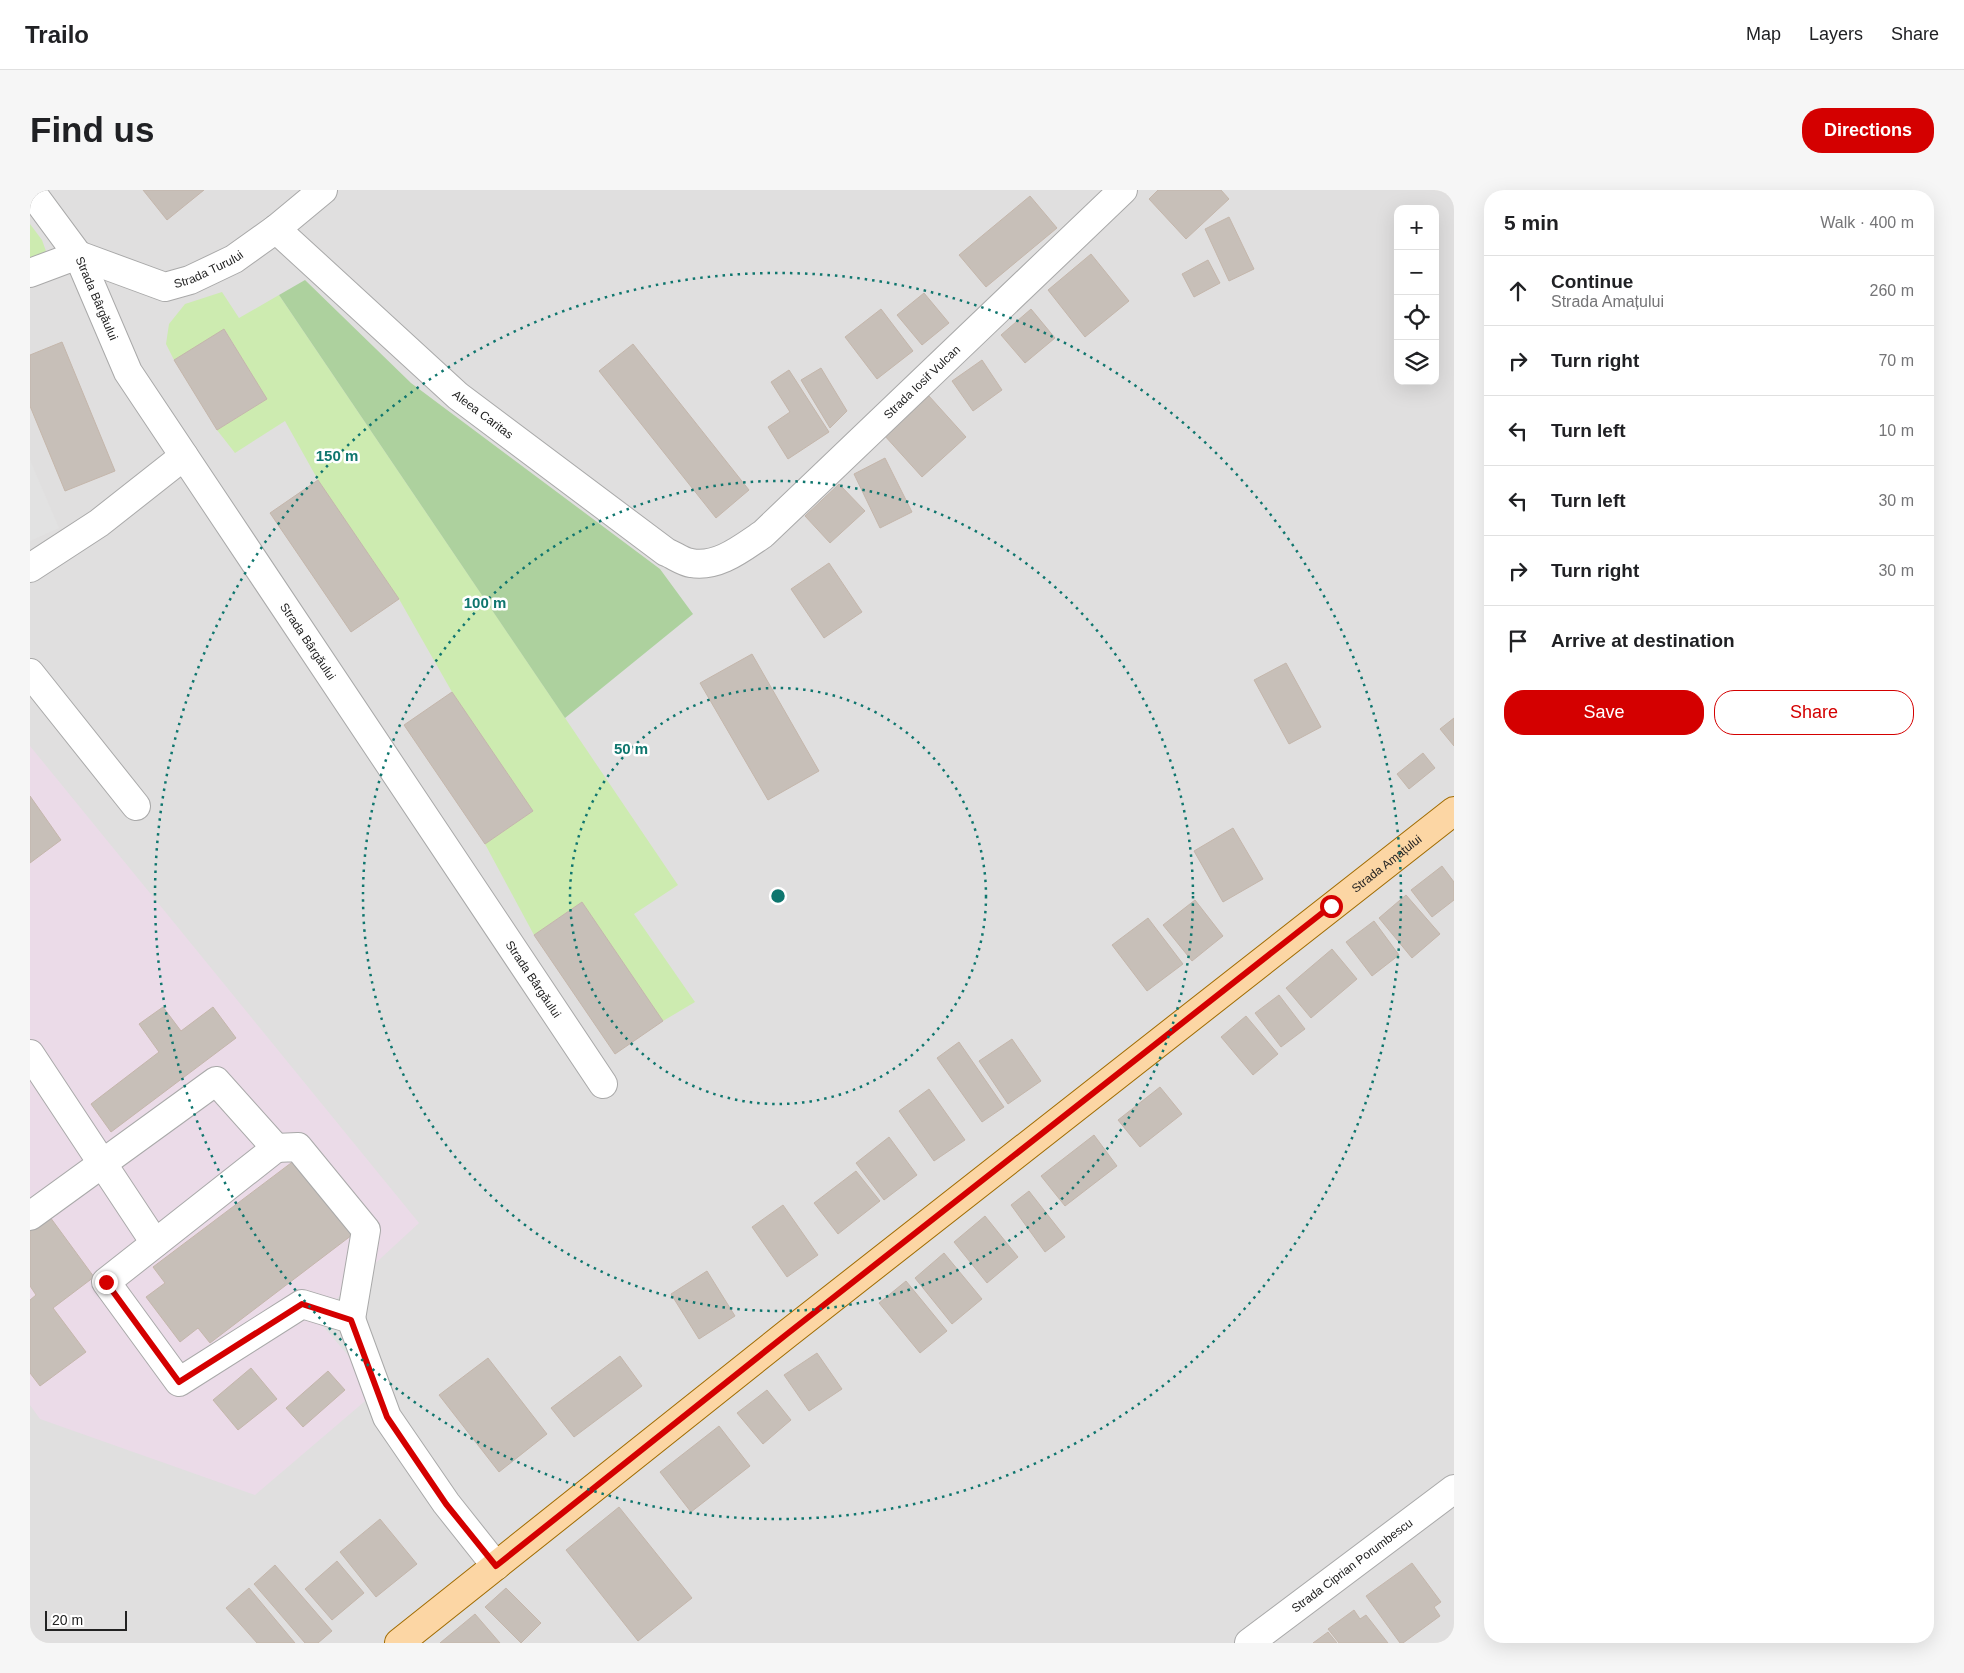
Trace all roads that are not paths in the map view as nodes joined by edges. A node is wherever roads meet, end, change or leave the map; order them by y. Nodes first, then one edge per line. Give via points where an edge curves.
1 (30, 190) edge
2 (324, 190) edge
3 (1123, 190) edge
4 (276, 229) junction
5 (78, 256) junction
6 (30, 274) edge
7 (184, 456) junction
8 (713, 563) joint
9 (30, 568) edge
10 (30, 673) edge
11 (136, 806) dead end
12 (1454, 811) edge
13 (30, 1054) edge
14 (602, 1084) dead end
15 (276, 1148) junction
16 (103, 1163) junction
17 (30, 1216) edge
18 (156, 1243) junction
19 (351, 1320) junction
20 (1454, 1488) edge
21 (496, 1566) junction
22 (400, 1643) edge
23 (1248, 1643) edge

1 - 5 street, Strada Bârgăului
2 - 4 street, Strada Turului
3 - 8 street, Strada Iosif Vulcan via 762,534
4 - 5 street, Strada Turului via 234,259 190,280 165,287
4 - 8 street, Aleea Caritas via 458,396 666,552 691,563
5 - 6 street
5 - 7 street, Strada Bârgăului via 128,372
7 - 9 street via 99,523
7 - 14 street, Strada Bârgăului
10 - 11 street
12 - 21 main road, Strada Amațului
13 - 16 street
15 - 16 street via 216,1081
15 - 18 street
15 - 19 street via 298,1147 366,1230
16 - 17 street
16 - 18 street
18 - 19 street via 106,1282 179,1382 302,1304
19 - 21 street via 387,1417 446,1504
20 - 23 street, Strada Ciprian Porumbescu
21 - 22 main road, Strada Amațului

